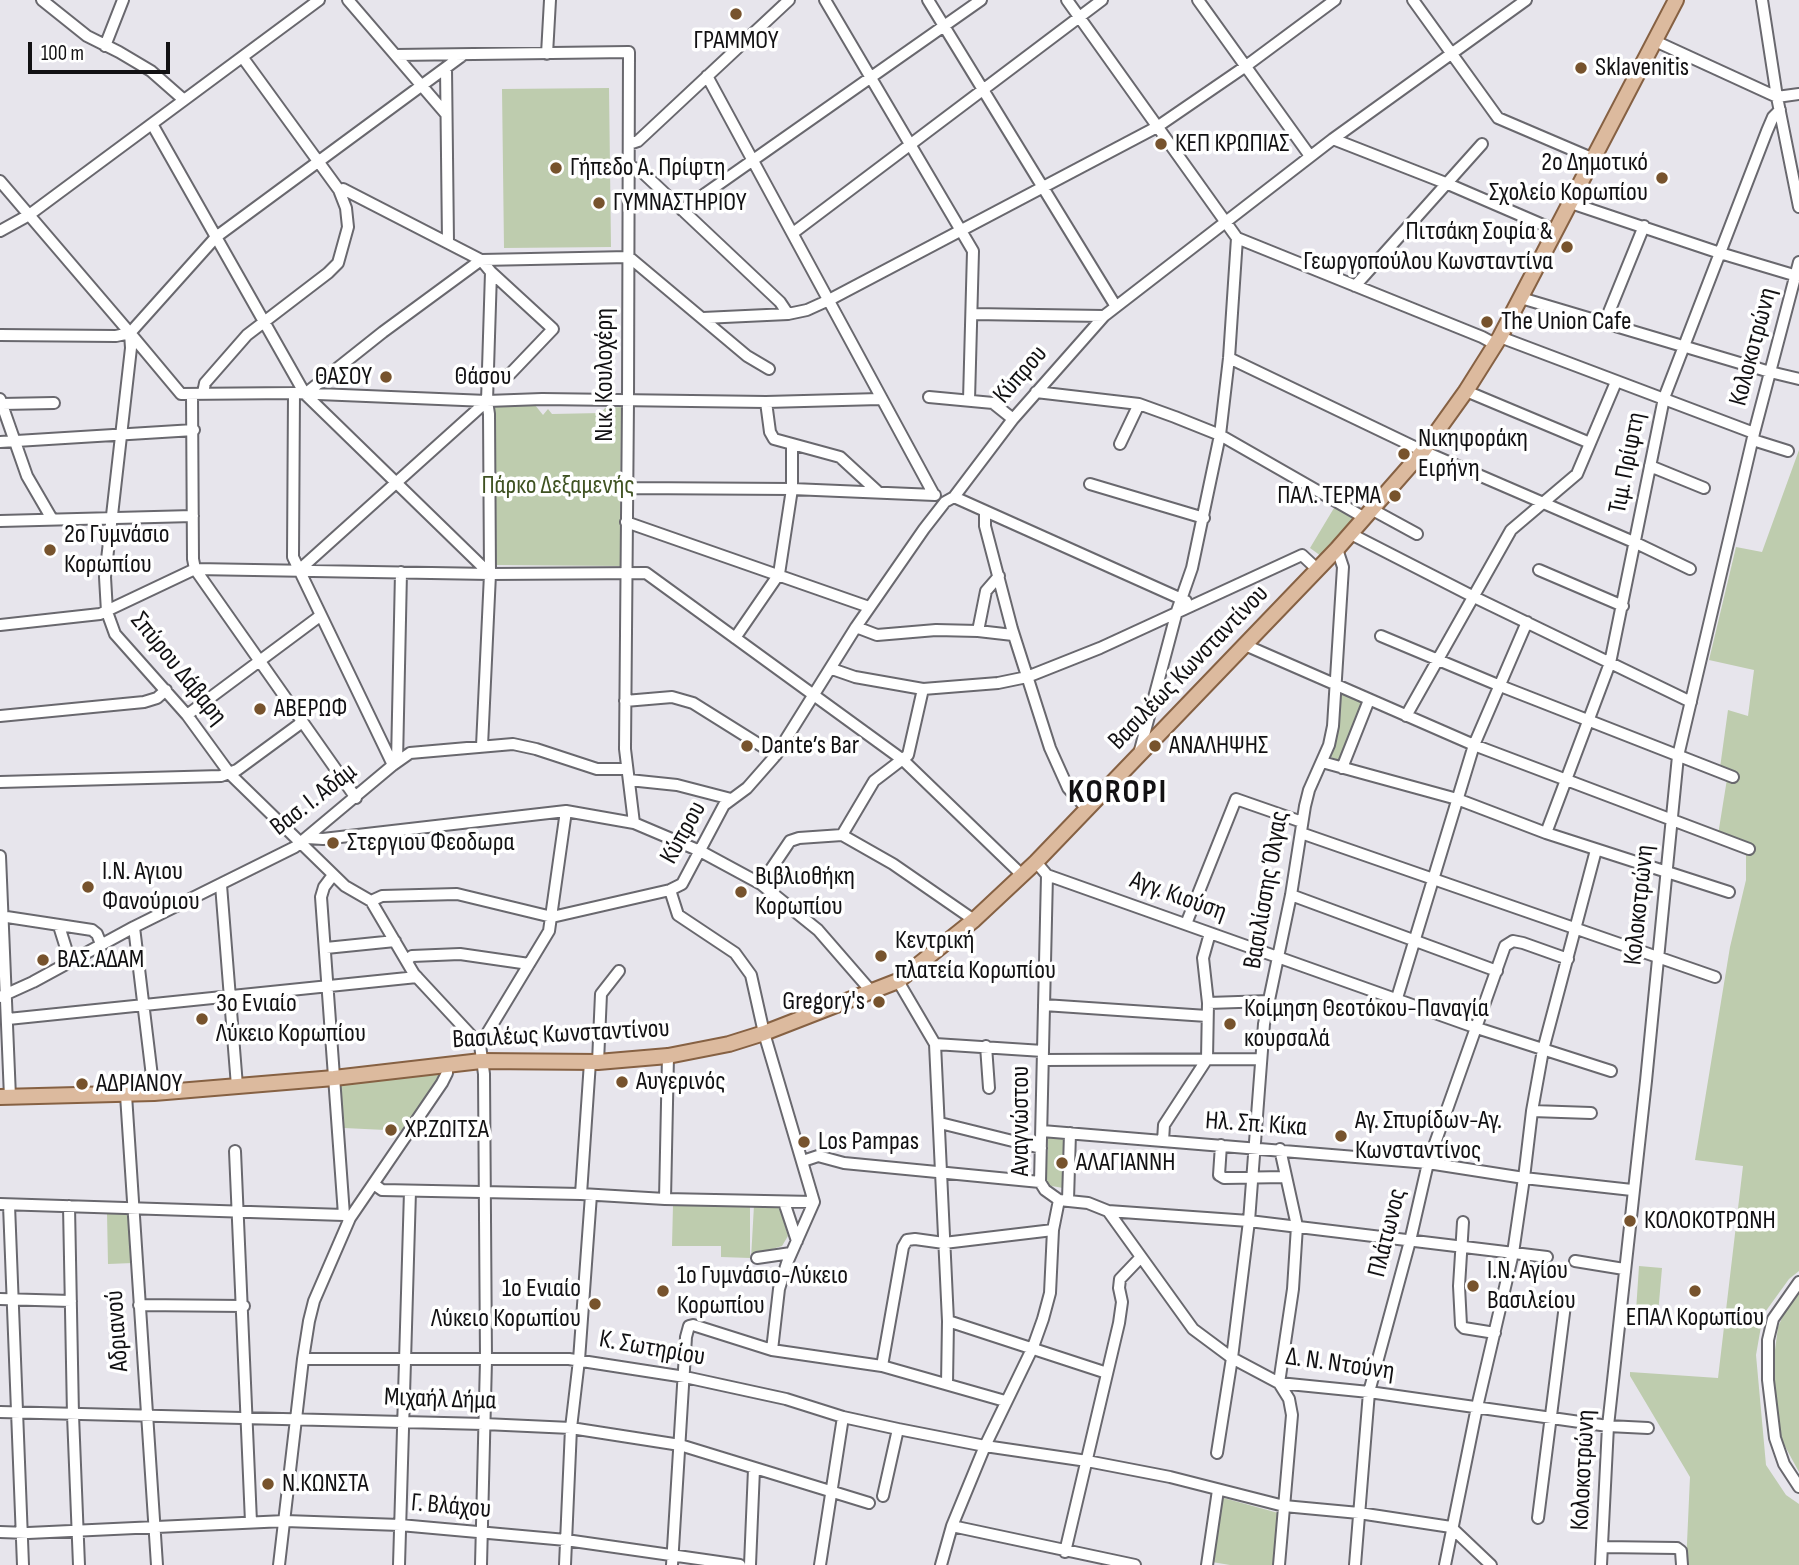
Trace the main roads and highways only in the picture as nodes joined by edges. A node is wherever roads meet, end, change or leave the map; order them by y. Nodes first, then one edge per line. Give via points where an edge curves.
1 (1673, 3) edge
2 (5, 1097) edge

1 - 2 main road, Βασιλέως Κωνσταντίνου via 1498,341 1423,451 1337,549 1036,862 898,981 764,1033 668,1056 594,1062 481,1061 154,1093

